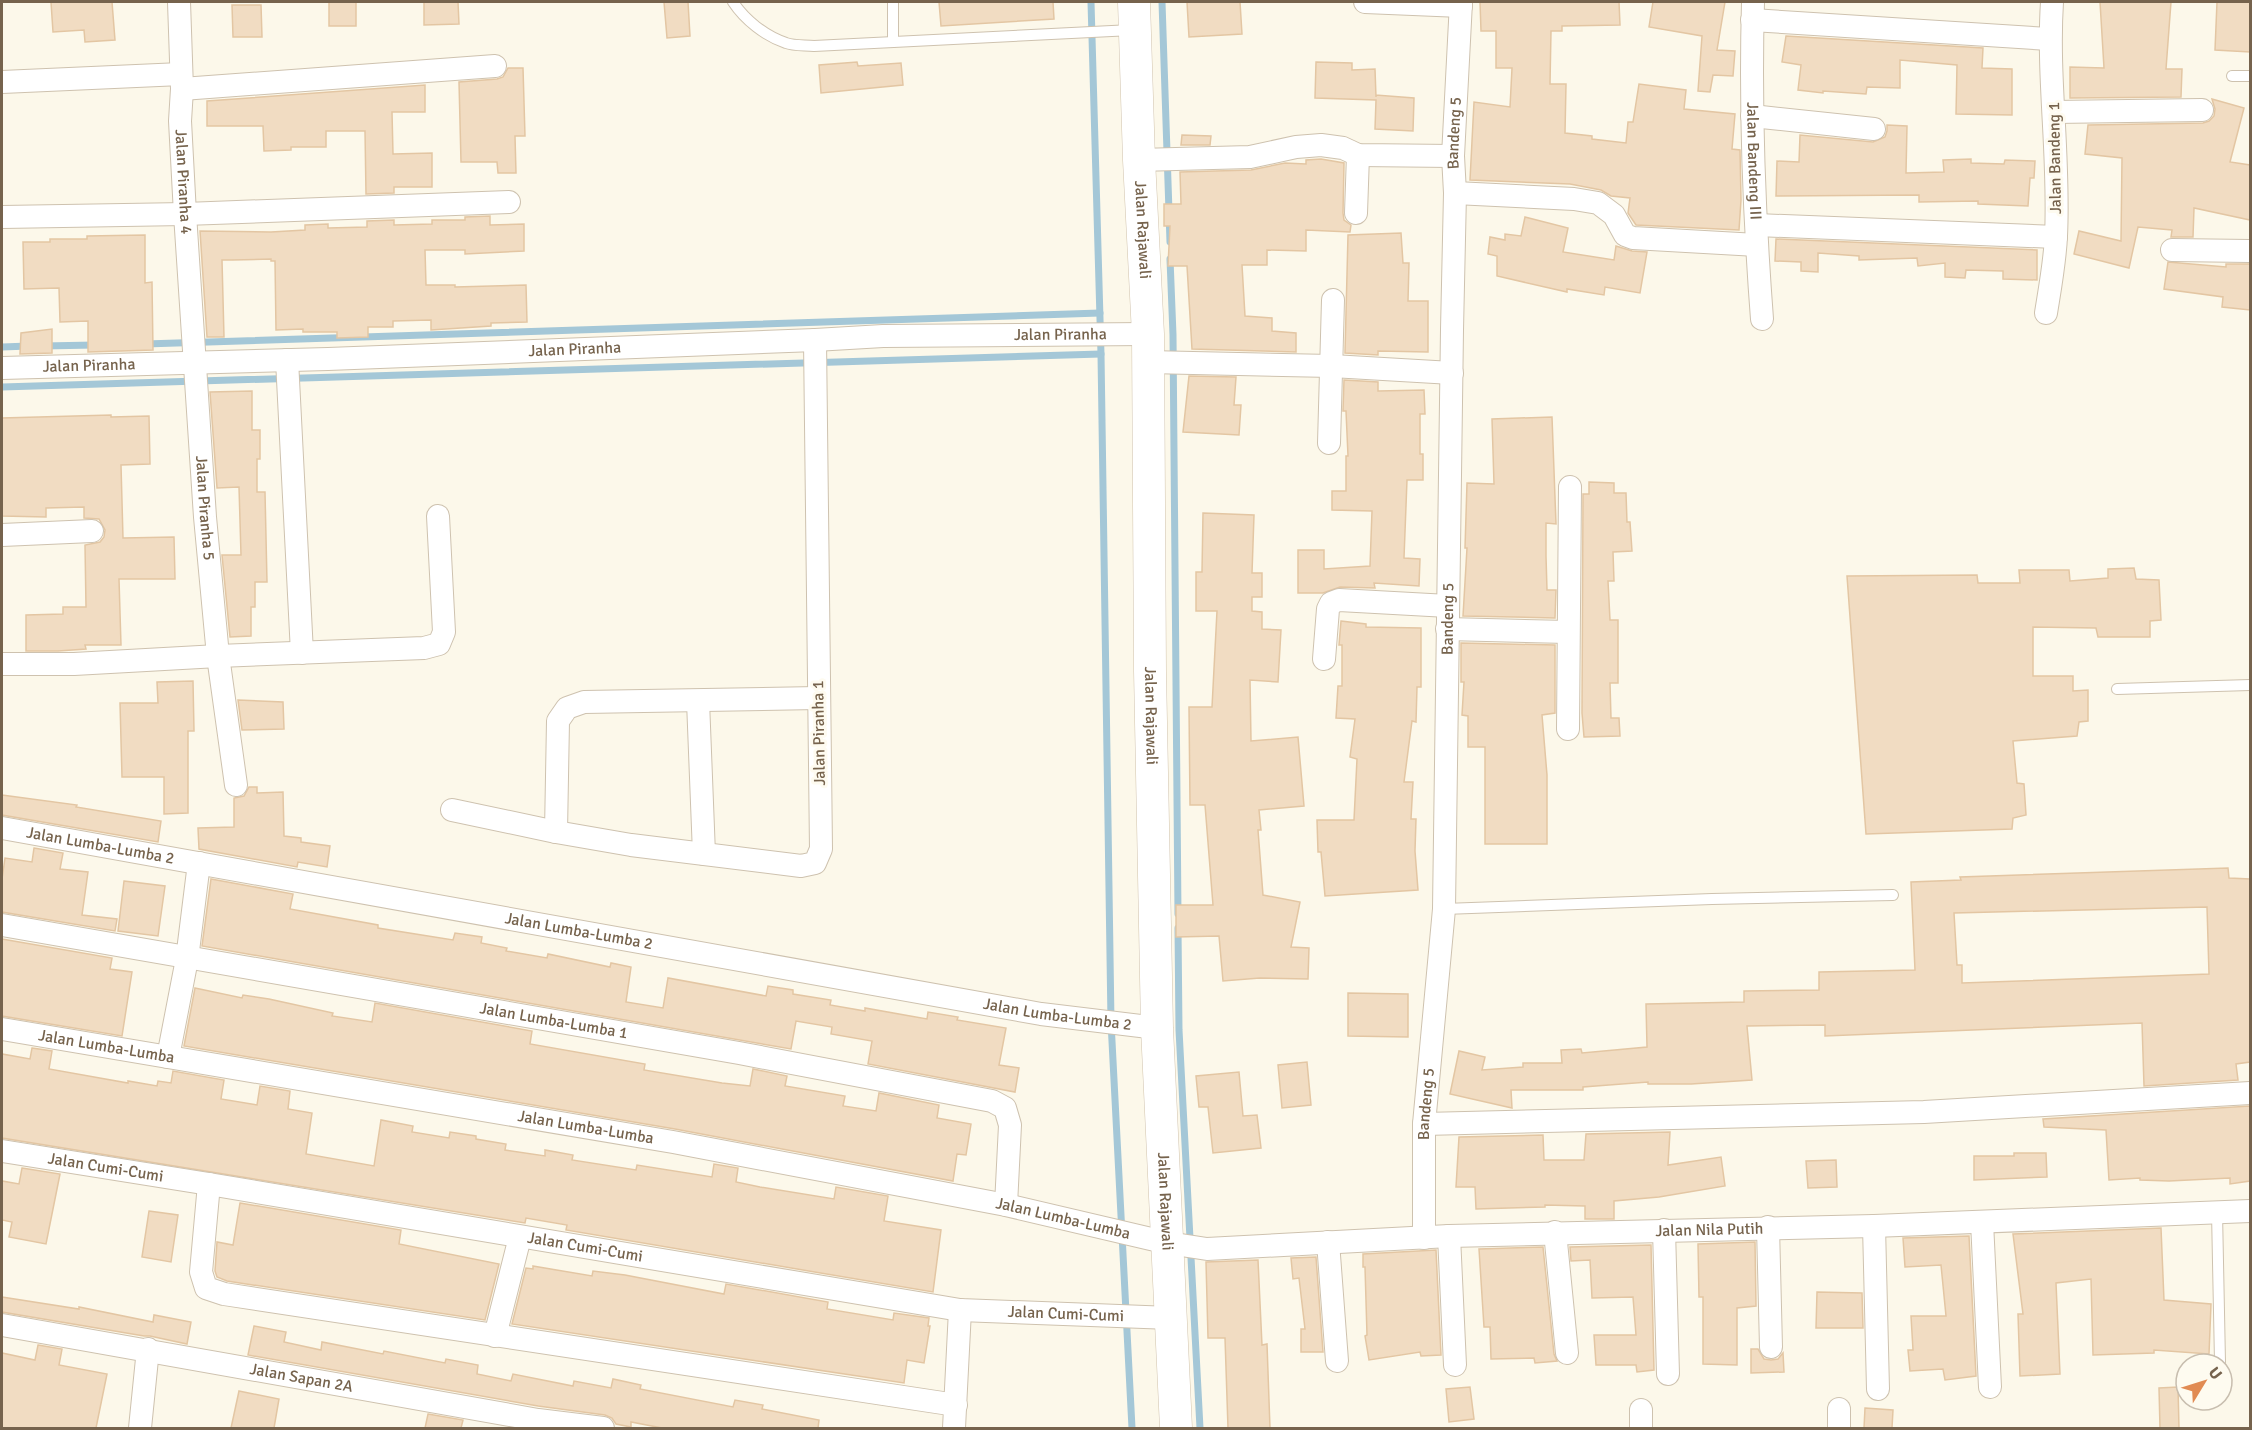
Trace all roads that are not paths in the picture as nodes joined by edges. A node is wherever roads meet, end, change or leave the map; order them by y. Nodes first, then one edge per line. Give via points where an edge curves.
1 (179, 2) edge
2 (734, 2) edge
3 (893, 2) edge
4 (1365, 2) edge
5 (2052, 2) edge
6 (1461, 4) edge
7 (1753, 11) edge
8 (1135, 16) edge
9 (2049, 39) junction
10 (893, 42) junction
11 (495, 66) dead end
12 (2232, 76) dead end
13 (2250, 76) edge
14 (2, 82) edge
15 (181, 82) junction
16 (2202, 110) dead end
17 (2054, 112) junction
18 (1752, 116) junction
19 (1874, 129) dead end
20 (1358, 155) junction
21 (1453, 156) junction
22 (1139, 160) junction
23 (1455, 193) junction
24 (509, 202) dead end
25 (1356, 213) dead end
26 (184, 214) junction
27 (2, 218) edge
28 (1757, 235) junction
29 (2056, 237) junction
30 (2172, 250) dead end
31 (2250, 251) edge
32 (1333, 300) dead end
33 (2046, 313) dead end
34 (1762, 320) dead end
35 (815, 340) junction
36 (1148, 348) junction
37 (287, 360) junction
38 (194, 362) junction
39 (1332, 366) junction
40 (2, 368) edge
41 (1452, 373) junction
42 (1329, 443) dead end
43 (1570, 487) dead end
44 (438, 516) dead end
45 (92, 531) dead end
46 (2, 535) edge
47 (1448, 606) junction
48 (1447, 629) junction
49 (1568, 632) junction
50 (302, 653) junction
51 (218, 656) junction
52 (1324, 659) dead end
53 (2, 664) edge
54 (2250, 685) edge
55 (2117, 689) dead end
56 (818, 698) junction
57 (698, 701) junction
58 (1568, 729) dead end
59 (236, 785) dead end
60 (452, 810) dead end
61 (2, 828) edge
62 (556, 832) junction
63 (704, 854) junction
64 (199, 863) junction
65 (1893, 895) dead end
66 (1444, 909) junction
67 (2, 925) edge
68 (187, 959) junction
69 (1157, 1028) junction
70 (2, 1029) edge
71 (168, 1057) junction
72 (2250, 1093) edge
73 (1424, 1124) junction
74 (2, 1151) edge
75 (208, 1184) junction
76 (1006, 1205) junction
77 (2250, 1210) edge
78 (2217, 1212) junction
79 (1982, 1222) junction
80 (1874, 1226) junction
81 (1767, 1227) junction
82 (1664, 1230) junction
83 (1555, 1232) junction
84 (1449, 1236) junction
85 (520, 1237) junction
86 (1424, 1238) junction
87 (1328, 1242) junction
88 (1168, 1243) junction
89 (960, 1310) junction
90 (1171, 1318) junction
91 (2, 1325) edge
92 (495, 1336) junction
93 (1771, 1347) dead end
94 (148, 1349) junction
95 (2220, 1352) edge
96 (1567, 1353) dead end
97 (1336, 1361) dead end
98 (1455, 1365) dead end
99 (1668, 1374) dead end
100 (1990, 1387) dead end
101 (1878, 1389) dead end
102 (956, 1405) junction
103 (140, 1428) edge
104 (603, 1428) edge
105 (954, 1428) edge
106 (1176, 1428) edge

1 - 15 street, Jalan Piranha 4
2 - 10 lane via 764,33 788,44
3 - 10 lane
4 - 6 street
5 - 9 street, Jalan Bandeng 1
6 - 21 street, Bandeng 5
7 - 9 street
7 - 18 street, Jalan Bandeng III
8 - 10 lane
8 - 22 main road, Jalan Rajawali
9 - 17 street, Jalan Bandeng 1
11 - 15 street
12 - 13 lane
14 - 15 street
15 - 26 street, Jalan Piranha 4
16 - 17 street
17 - 29 street, Jalan Bandeng 1
18 - 19 street
18 - 28 street, Jalan Bandeng III
20 - 21 street
20 - 22 street via 1321,145 1250,158
20 - 25 street
21 - 23 street, Bandeng 5
22 - 36 main road, Jalan Rajawali
23 - 28 street via 1598,203 1614,215 1625,235 1633,238
23 - 41 street, Bandeng 5
24 - 26 street
26 - 27 street
26 - 38 street, Jalan Piranha 4
28 - 29 street
28 - 34 street, Jalan Bandeng III
29 - 33 street, Jalan Bandeng 1
30 - 31 street
32 - 39 street
35 - 36 street, Jalan Piranha via 883,336
35 - 37 street, Jalan Piranha
35 - 56 street, Jalan Piranha 1
36 - 39 street, Jalan Piranha
36 - 69 main road, Jalan Rajawali
37 - 38 street, Jalan Piranha
37 - 50 street
38 - 40 street, Jalan Piranha
38 - 51 street, Jalan Piranha 5
39 - 41 street, Jalan Piranha
39 - 42 street
41 - 47 street, Bandeng 5
43 - 49 street
44 - 50 street via 444,632 439,644 424,648
45 - 46 street
47 - 48 street, Bandeng 5
47 - 52 street via 1339,600 1331,603
48 - 49 street
48 - 66 street, Bandeng 5
49 - 58 street
50 - 51 street
51 - 53 street
51 - 59 street, Jalan Piranha 5
54 - 55 lane
56 - 57 street
56 - 63 street, Jalan Piranha 1 via 821,849 815,863 801,866
57 - 62 street via 584,702 567,708 558,721
57 - 63 street
60 - 62 street, Jalan Piranha 1
61 - 64 street, Jalan Lumba-Lumba 2
62 - 63 street, Jalan Piranha 1
64 - 68 street
64 - 69 street, Jalan Lumba-Lumba 2 via 1041,1014
65 - 66 lane
66 - 73 street, Bandeng 5
67 - 68 street, Jalan Lumba-Lumba 1
68 - 71 street
68 - 76 street, Jalan Lumba-Lumba 1 via 739,1053 992,1101 1005,1108 1010,1125
69 - 88 main road, Jalan Rajawali
70 - 71 street, Jalan Lumba-Lumba
71 - 76 street, Jalan Lumba-Lumba via 672,1142
72 - 73 street via 1924,1112
73 - 86 street, Bandeng 5
74 - 75 street, Jalan Cumi-Cumi
75 - 85 street, Jalan Cumi-Cumi
75 - 92 street via 201,1272 206,1288
76 - 88 street, Jalan Lumba-Lumba
77 - 78 street, Jalan Nila Putih
78 - 79 street, Jalan Nila Putih
78 - 95 lane
79 - 80 street, Jalan Nila Putih
79 - 100 street
80 - 81 street, Jalan Nila Putih
80 - 101 street
81 - 82 street, Jalan Nila Putih
81 - 93 street
82 - 83 street, Jalan Nila Putih
82 - 99 street
83 - 84 street, Jalan Nila Putih
83 - 96 street
84 - 86 street, Jalan Nila Putih
84 - 98 street
85 - 89 street, Jalan Cumi-Cumi
85 - 92 street
86 - 87 street, Jalan Nila Putih
87 - 88 street, Jalan Nila Putih via 1207,1249
87 - 97 street
88 - 90 main road, Jalan Rajawali
89 - 90 street, Jalan Cumi-Cumi
89 - 102 street
90 - 106 main road, Jalan Rajawali
91 - 94 street, Jalan Sapan 2A
92 - 102 street
94 - 103 street
94 - 104 street, Jalan Sapan 2A via 538,1420
102 - 105 street

